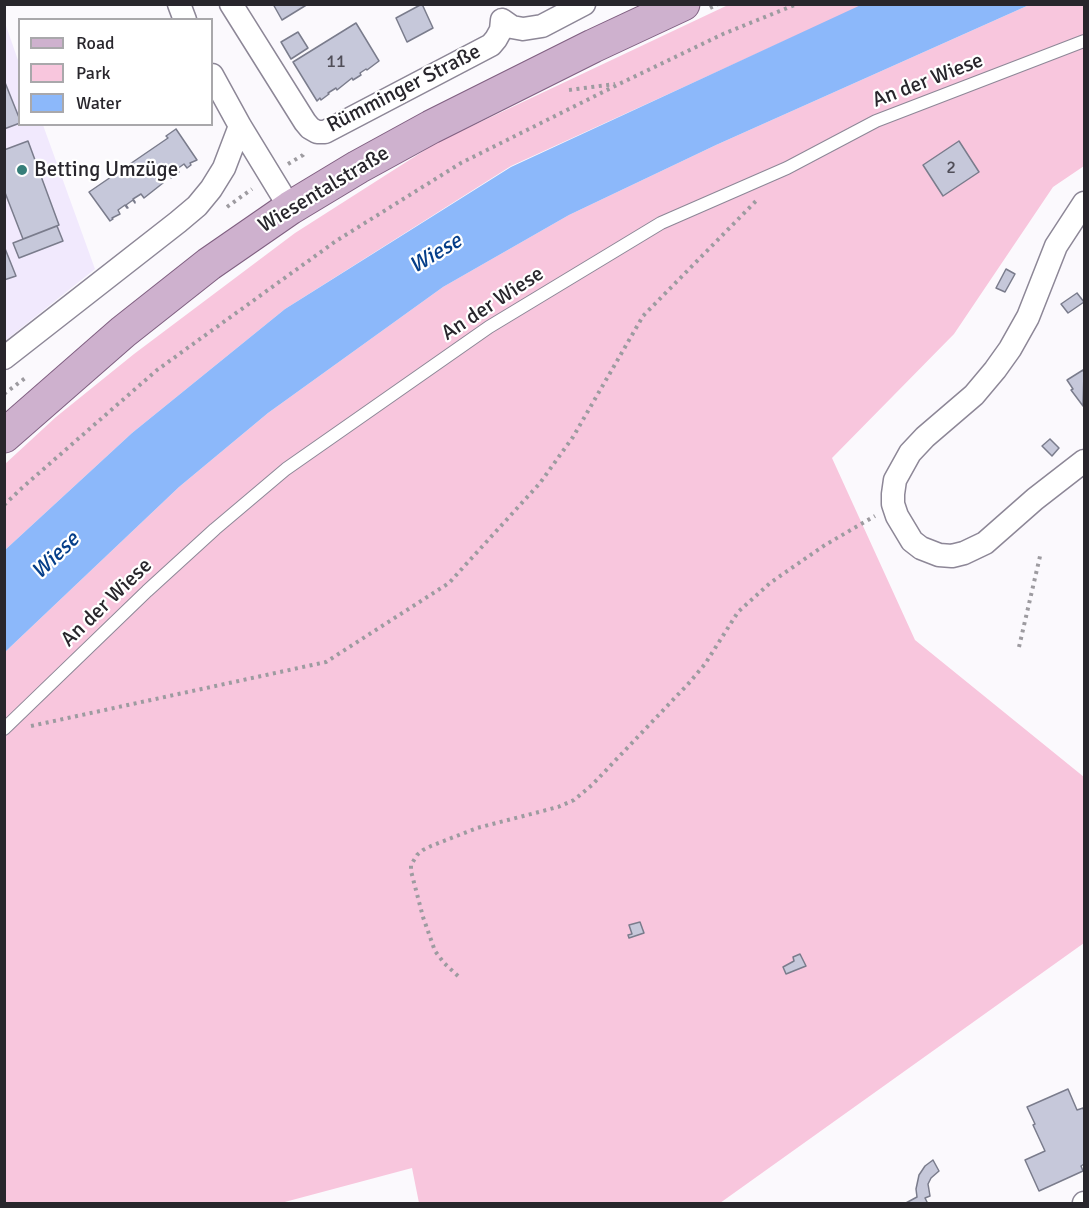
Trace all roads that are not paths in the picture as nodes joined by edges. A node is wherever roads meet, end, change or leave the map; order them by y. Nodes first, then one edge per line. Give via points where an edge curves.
1 (231, 4) edge
2 (584, 4) edge
3 (695, 7) edge
4 (499, 12) edge
5 (1084, 41) edge
6 (213, 77) edge
7 (240, 126) junction
8 (1084, 203) edge
9 (290, 208) junction
10 (4, 358) edge
11 (4, 436) edge
12 (1084, 461) edge
13 (4, 729) edge

1 - 4 street, Rümminger Straße via 304,122 317,132 332,129 490,45 501,30
2 - 4 street, Rümminger Straße via 542,26 523,29 512,27
3 - 9 main road, Wiesentalstraße via 593,46 431,127
5 - 13 lane, An der Wiese via 876,121 787,168 661,223 489,327 286,469 147,591
6 - 7 street
7 - 9 street
7 - 10 street via 224,168 196,206
8 - 12 street via 1056,246 1028,317 1010,349 974,395 910,453 895,480 893,504 912,541 939,555 952,556 985,543
9 - 11 main road, Wiesentalstraße via 209,264 123,332

